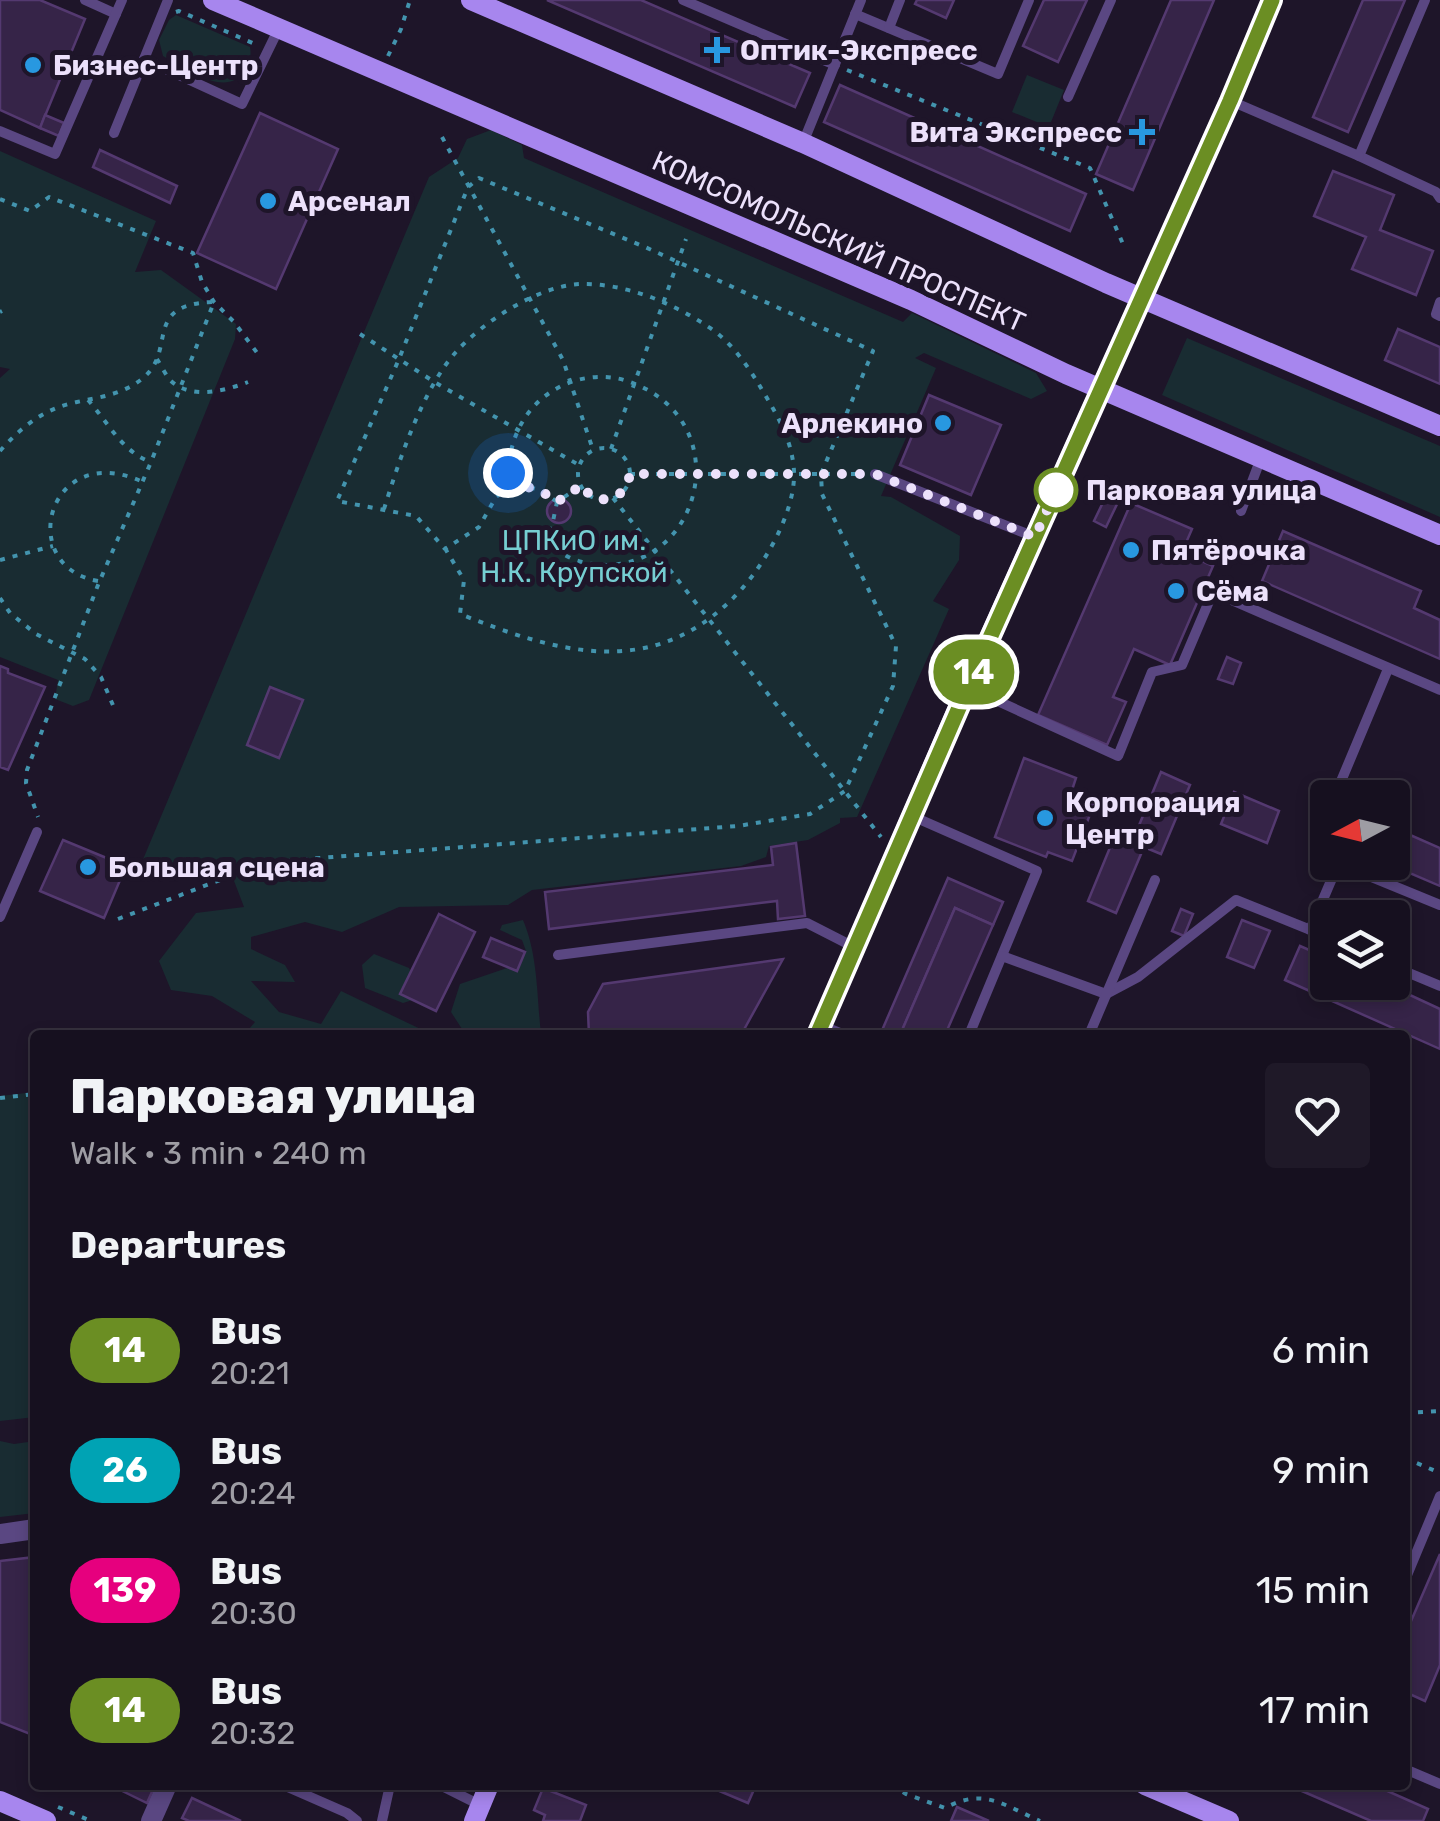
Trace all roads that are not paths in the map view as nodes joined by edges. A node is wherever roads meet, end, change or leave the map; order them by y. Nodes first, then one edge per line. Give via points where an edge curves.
1 (84, 0) edge
2 (122, 0) edge
3 (168, 0) edge
4 (213, 0) edge
5 (471, 0) edge
6 (683, 0) edge
7 (718, 0) edge
8 (861, 0) edge
9 (900, 0) edge
10 (1029, 0) edge
11 (1111, 0) edge
12 (1272, 0) edge
13 (1426, 0) edge
14 (712, 12) junction
15 (116, 14) junction
16 (856, 14) junction
17 (279, 28) junction
18 (889, 28) junction
19 (144, 59) junction
20 (835, 65) junction
21 (1068, 97) dead end
22 (1230, 101) junction
23 (0, 131) edge
24 (114, 133) dead end
25 (803, 143) junction
26 (1359, 156) junction
27 (1440, 198) edge
28 (1142, 298) junction
29 (1440, 302) edge
30 (1440, 316) edge
31 (1100, 388) junction
32 (1440, 426) edge
33 (1261, 458) junction
34 (875, 474) road end
35 (1241, 510) dead end
36 (1440, 535) edge
37 (1035, 537) junction
38 (1388, 669) junction
39 (968, 687) junction
40 (1440, 690) edge
41 (1342, 780) edge
42 (911, 816) junction
43 (38, 832) road end
44 (1155, 880) dead end
45 (1380, 880) edge
46 (1440, 905) edge
47 (0, 917) edge
48 (1310, 930) edge
49 (854, 947) junction
50 (558, 955) dead end
51 (1002, 956) junction
52 (1410, 974) edge
53 (1440, 986) edge
54 (1106, 994) junction
55 (819, 1030) edge
56 (971, 1030) edge
57 (1091, 1030) edge
58 (1440, 1496) edge
59 (30, 1531) edge
60 (0, 1534) edge
61 (1410, 1568) edge
62 (1410, 1771) edge
63 (1440, 1784) edge
64 (165, 1790) edge
65 (294, 1790) edge
66 (389, 1790) edge
67 (451, 1790) edge
68 (1157, 1790) edge
69 (0, 1801) edge
70 (481, 1804) edge
71 (46, 1821) edge
72 (151, 1821) edge
73 (357, 1821) edge
74 (382, 1821) edge
75 (1229, 1821) edge

1 - 15 lane
2 - 15 lane
3 - 19 lane
4 - 17 main road, КОМСОМОЛЬСКИЙ ПРОСПЕКТ
5 - 25 main road
6 - 14 lane
7 - 14 lane
8 - 16 lane
9 - 18 lane
10 - 18 lane via 998,74
11 - 21 lane
12 - 22 main road
13 - 26 lane
14 - 20 lane
15 - 23 lane via 55,154
16 - 18 lane
16 - 20 lane
17 - 19 lane via 242,104
17 - 31 main road, КОМСОМОЛЬСКИЙ ПРОСПЕКТ
19 - 24 lane
20 - 25 lane
22 - 26 lane
22 - 28 main road
25 - 28 main road
26 - 27 lane
28 - 31 main road
28 - 32 main road
29 - 30 lane
31 - 33 main road, КОМСОМОЛЬСКИЙ ПРОСПЕКТ
31 - 37 main road
33 - 35 lane
33 - 36 main road, КОМСОМОЛЬСКИЙ ПРОСПЕКТ
34 - 37 lane
37 - 39 main road
38 - 39 lane via 1214,592 1182,664 1152,672 1118,756
38 - 40 lane
38 - 41 lane
39 - 42 main road
42 - 49 main road
42 - 51 lane via 1037,871
43 - 47 lane
44 - 54 lane
45 - 46 lane
48 - 54 lane via 1236,900
49 - 50 lane via 807,923
49 - 55 main road
51 - 54 lane
51 - 56 lane
52 - 53 lane
54 - 57 lane
58 - 61 lane
59 - 60 street
62 - 63 lane
64 - 72 street
65 - 73 lane
66 - 74 lane
67 - 70 lane
68 - 75 main road
69 - 71 main road

